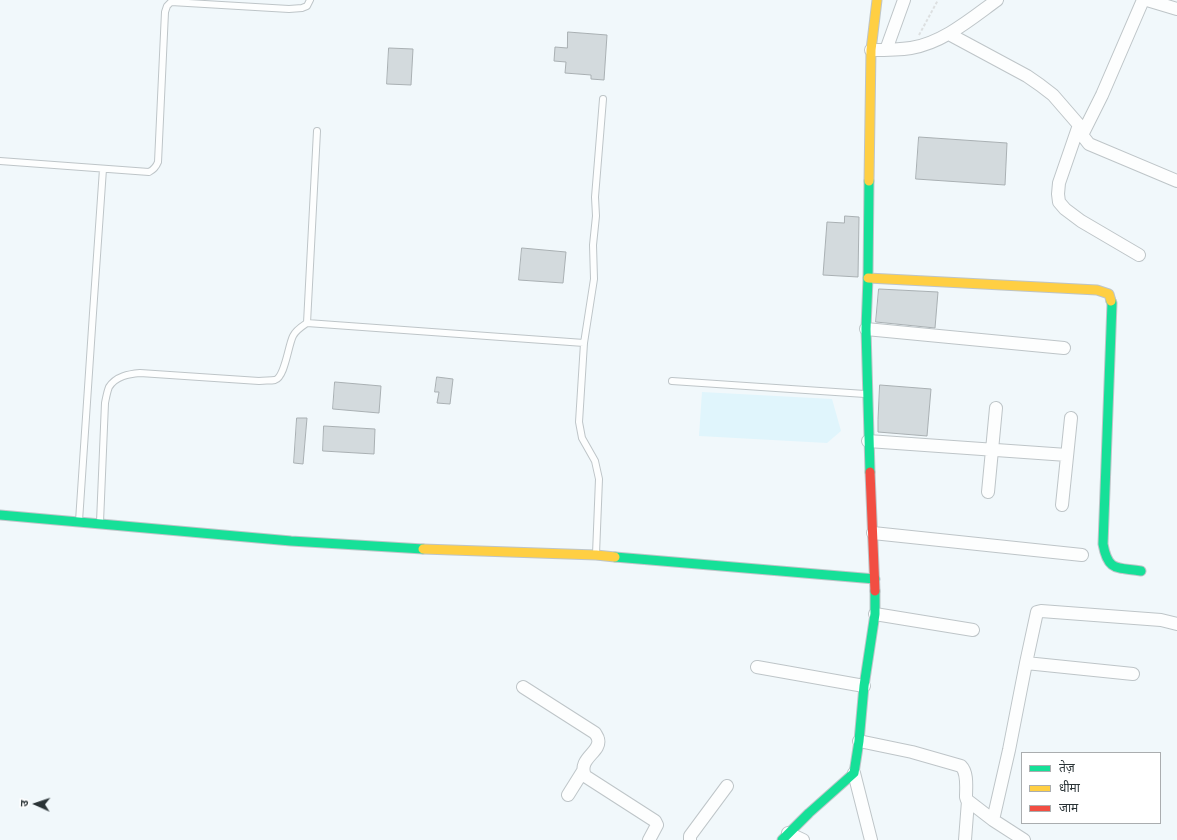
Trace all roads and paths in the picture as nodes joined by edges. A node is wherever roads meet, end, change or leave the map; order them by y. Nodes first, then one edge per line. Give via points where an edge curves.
1 (310, 0) edge
2 (877, 0) edge
3 (904, 0) edge
4 (938, 0) edge
5 (997, 0) edge
6 (1143, 0) edge
7 (1147, 0) edge
8 (1177, 9) edge
9 (949, 34) junction
10 (911, 48) junction
11 (871, 50) junction
12 (886, 50) junction
13 (603, 99) dead end
14 (1080, 130) junction
15 (317, 131) dead end
16 (0, 161) edge
17 (104, 169) junction
18 (1177, 180) edge
19 (1139, 255) dead end
20 (868, 278) junction
21 (307, 323) junction
22 (866, 329) junction
23 (584, 343) junction
24 (1064, 348) dead end
25 (672, 380) dead end
26 (867, 394) junction
27 (996, 408) dead end
28 (1071, 418) dead end
29 (868, 441) junction
30 (992, 450) junction
31 (1067, 455) junction
32 (988, 492) dead end
33 (1062, 505) dead end
34 (0, 515) edge
35 (79, 522) junction
36 (100, 524) junction
37 (873, 532) junction
38 (596, 555) junction
39 (1082, 555) dead end
40 (1141, 571) dead end
41 (875, 579) junction
42 (875, 614) junction
43 (1177, 624) edge
44 (973, 630) dead end
45 (1026, 663) junction
46 (757, 667) dead end
47 (1133, 674) dead end
48 (523, 686) dead end
49 (864, 686) junction
50 (859, 740) junction
51 (583, 771) junction
52 (854, 773) junction
53 (727, 786) dead end
54 (568, 794) dead end
55 (968, 801) junction
56 (993, 820) junction
57 (785, 836) edge
58 (649, 840) edge
59 (690, 840) edge
60 (802, 840) edge
61 (871, 840) edge
62 (965, 840) edge
63 (1024, 840) edge

1 - 17 lane via 307,6 289,9 171,2 165,12 158,162 149,172
2 - 11 street
3 - 12 street
4 - 10 path
5 - 9 street
6 - 14 street via 1102,95
7 - 8 street
9 - 10 street
9 - 14 street via 1040,85 1052,95
10 - 12 street
11 - 12 street
11 - 20 street
13 - 23 lane via 595,197 594,279
14 - 18 street via 1094,147
14 - 19 street via 1059,183 1059,202 1081,222
15 - 21 lane
16 - 17 lane
17 - 35 lane
20 - 22 street
20 - 40 street via 1097,290 1109,294 1112,303 1103,544 1107,561 1113,566
21 - 23 lane
21 - 36 lane via 294,335 283,371 275,380 140,373 118,378 110,387 105,403
22 - 24 street
22 - 26 street
23 - 38 lane via 579,422 582,438 595,461 600,479
25 - 26 lane
26 - 29 street
27 - 30 street
28 - 31 street
29 - 30 street
29 - 37 street
30 - 31 street
30 - 32 street
31 - 33 street
34 - 35 street
35 - 36 street
36 - 38 street via 393,548
37 - 39 street
37 - 41 street
38 - 41 street
41 - 42 street
42 - 44 street
42 - 49 street
43 - 45 street via 1161,620 1039,611
45 - 47 street
45 - 56 street
46 - 49 street
48 - 51 street via 595,733 599,740 598,745 584,764
49 - 50 street
50 - 52 street
50 - 55 street via 961,766 965,773
51 - 54 street
51 - 58 street via 585,776 655,821 657,825
52 - 57 street
52 - 61 street
53 - 59 street via 690,836
55 - 56 street
55 - 62 street
56 - 63 street
57 - 60 street

